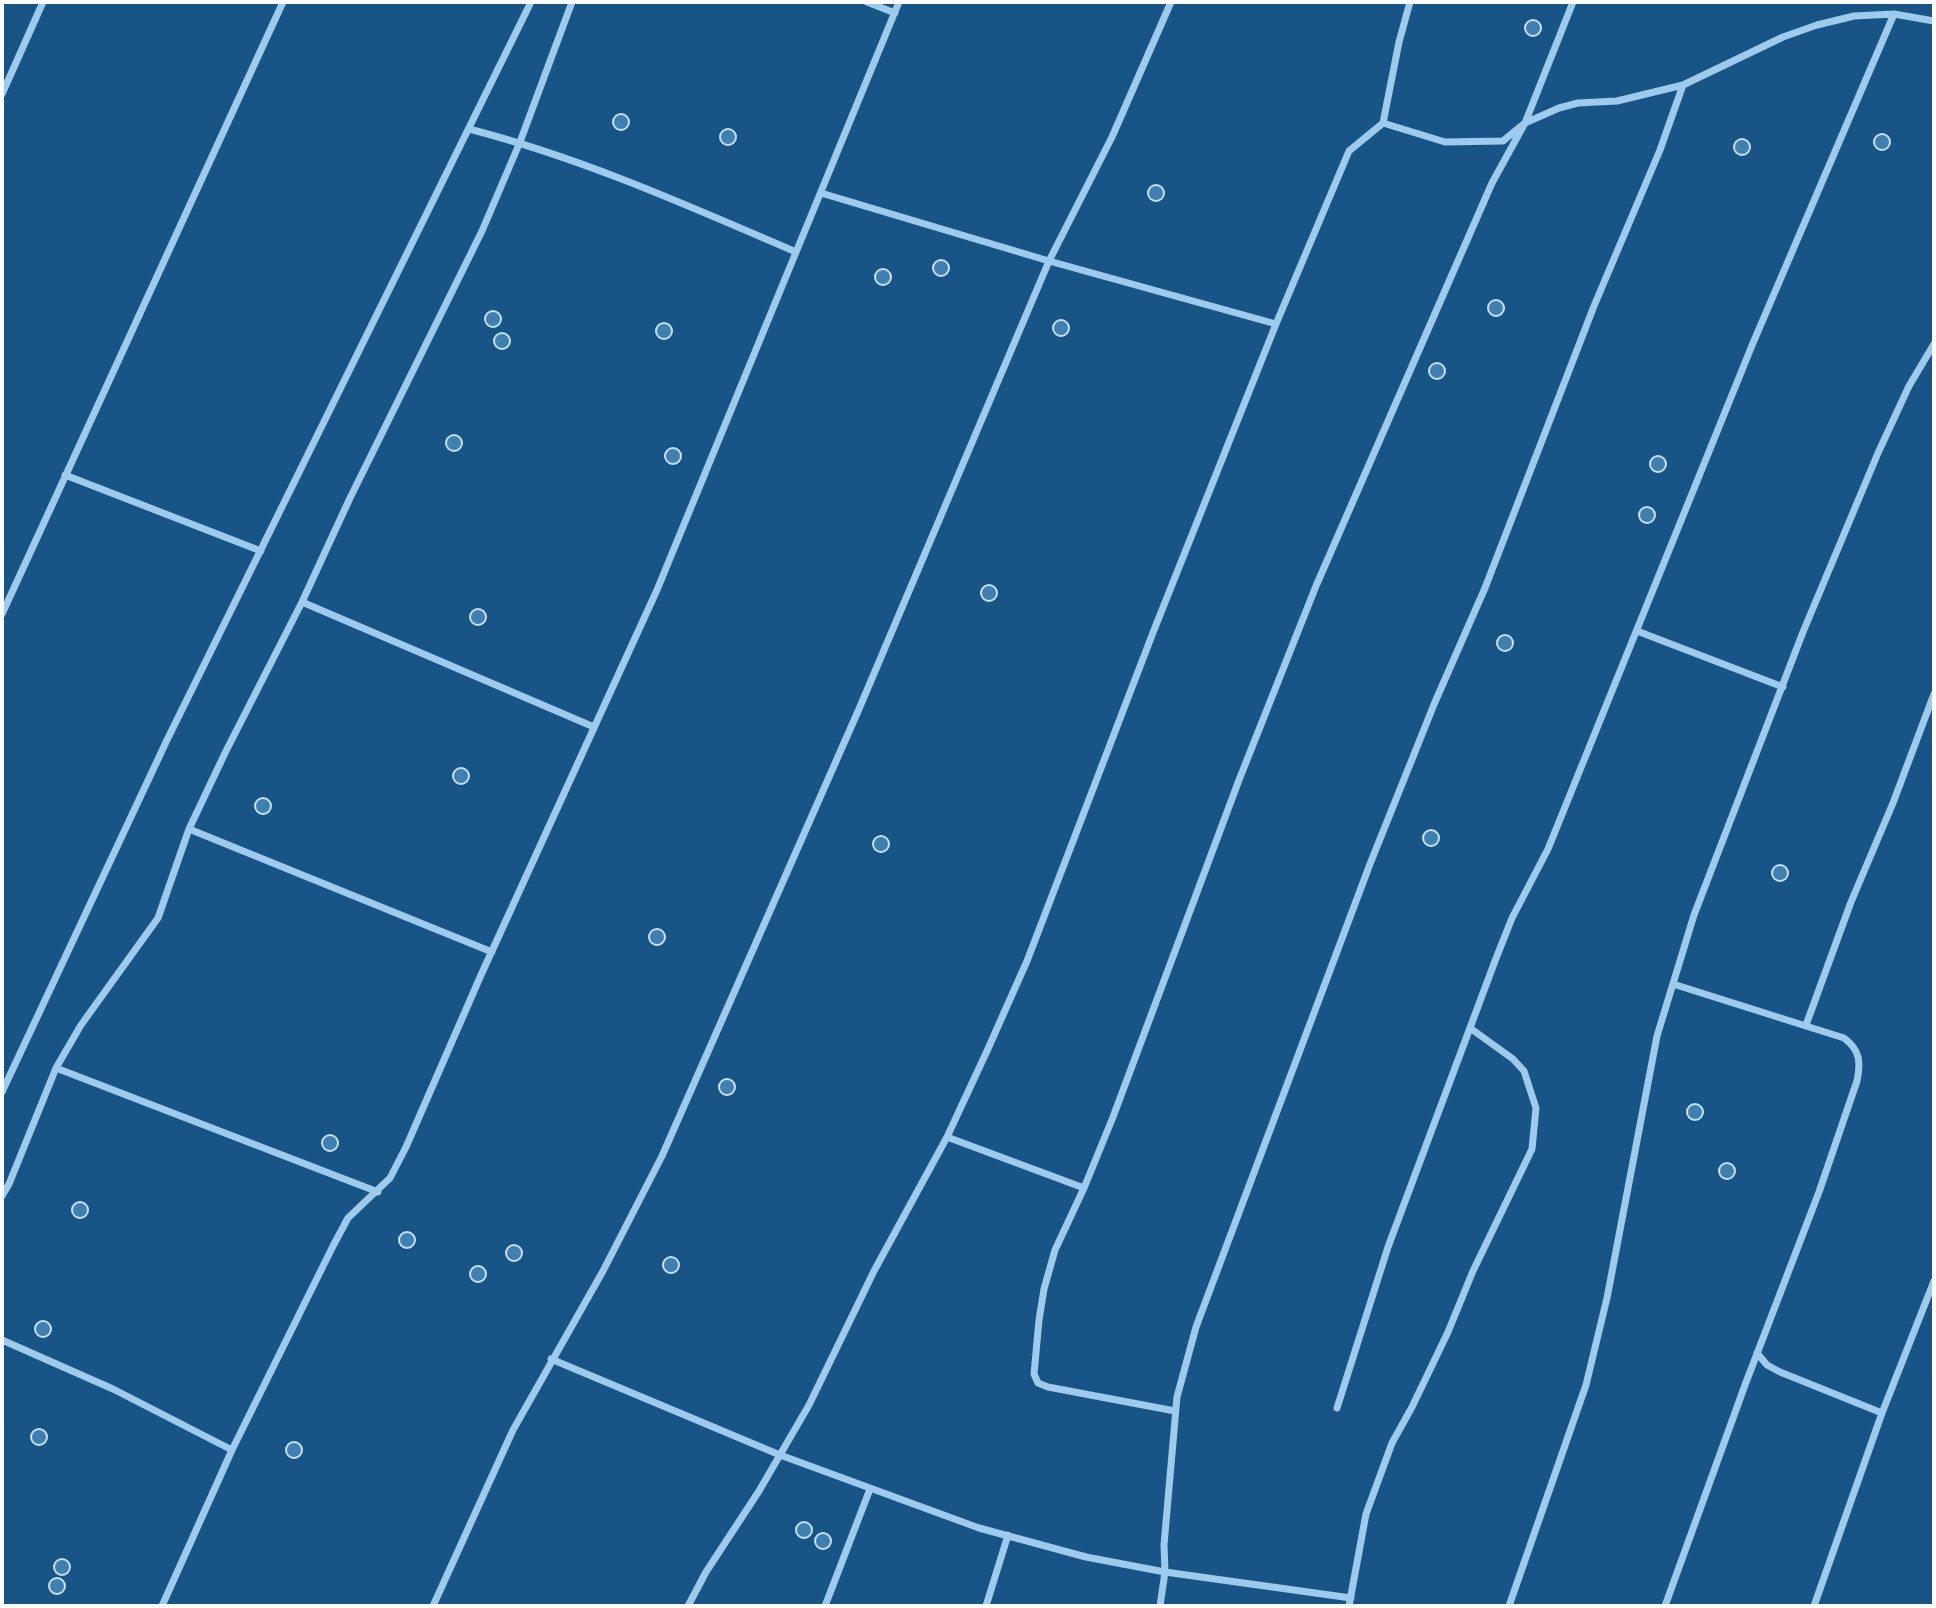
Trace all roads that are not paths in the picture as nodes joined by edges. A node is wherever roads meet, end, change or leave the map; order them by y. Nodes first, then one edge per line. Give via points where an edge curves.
1 (43, 2) edge
2 (284, 2) edge
3 (531, 2) edge
4 (572, 2) edge
5 (867, 2) edge
6 (899, 2) edge
7 (1171, 2) edge
8 (1410, 2) edge
9 (1573, 2) edge
10 (895, 13) junction
11 (1894, 13) junction
12 (1934, 21) edge
13 (1683, 85) junction
14 (2, 94) edge
15 (1383, 123) junction
16 (1525, 123) junction
17 (468, 129) junction
18 (520, 142) junction
19 (821, 193) junction
20 (796, 252) junction
21 (1049, 261) junction
22 (1276, 324) junction
23 (1934, 344) edge
24 (65, 475) junction
25 (261, 551) junction
26 (302, 602) junction
27 (2, 614) edge
28 (1637, 631) junction
29 (1783, 687) junction
30 (1934, 694) edge
31 (594, 727) junction
32 (189, 829) junction
33 (492, 952) junction
34 (1673, 984) junction
35 (1806, 1025) junction
36 (1470, 1028) junction
37 (56, 1068) junction
38 (2, 1092) edge
39 (947, 1137) junction
40 (1084, 1188) junction
41 (378, 1192) junction
42 (2, 1196) edge
43 (1934, 1281) edge
44 (2, 1340) edge
45 (1757, 1353) junction
46 (551, 1359) junction
47 (1337, 1408) dead end
48 (1175, 1411) junction
49 (1882, 1413) junction
50 (232, 1450) junction
51 (780, 1455) junction
52 (870, 1489) junction
53 (1008, 1535) junction
54 (1165, 1572) junction
55 (1350, 1602) edge
56 (162, 1606) edge
57 (433, 1606) edge
58 (688, 1606) edge
59 (825, 1606) edge
60 (986, 1606) edge
61 (1160, 1606) edge
62 (1509, 1606) edge
63 (1665, 1606) edge
64 (1814, 1606) edge

1 - 14 street
2 - 24 street
3 - 17 street
4 - 18 street
5 - 10 street
6 - 10 street
7 - 21 street via 1112,137
8 - 15 street
9 - 16 street
10 - 19 street
11 - 12 street
11 - 13 street via 1817,25
11 - 28 street
13 - 16 street via 1617,101 1578,103
13 - 48 street via 1320,993 1196,1327
15 - 16 street via 1445,142 1474,143 1503,141
15 - 22 street via 1349,151
16 - 40 street via 1492,183 1317,586
17 - 18 street
17 - 25 street
18 - 20 street
18 - 26 street via 482,231
19 - 20 street
19 - 21 street
20 - 31 street via 657,590
21 - 22 street
21 - 46 street via 662,1156
22 - 39 street via 1027,961
23 - 29 street via 1878,453
24 - 25 street
24 - 27 street
25 - 38 street
26 - 31 street
26 - 32 street
28 - 29 street
28 - 36 street via 1548,849 1512,918
29 - 34 street via 1694,915
30 - 35 street
31 - 33 street
32 - 33 street
32 - 37 street via 158,918 81,1025
33 - 41 street via 407,1147
34 - 35 street
34 - 62 street via 1657,1036 1586,1385
35 - 45 street via 1844,1038 1858,1053 1860,1065 1819,1192
36 - 47 street via 1388,1247
36 - 55 street via 1524,1071 1536,1108 1532,1149 1392,1443 1366,1514
37 - 41 street
37 - 42 street
39 - 40 street
39 - 51 street
40 - 48 street via 1046,1279 1035,1378 1042,1386
41 - 50 street via 348,1217
43 - 49 street
44 - 50 street via 113,1389
45 - 49 street via 1780,1373
45 - 63 street
46 - 51 street
46 - 57 street via 513,1430
48 - 54 street
49 - 64 street
50 - 56 street
51 - 52 street
51 - 58 street
52 - 53 street
52 - 59 street
53 - 54 street via 1086,1557
53 - 60 street
54 - 55 street
54 - 61 street

